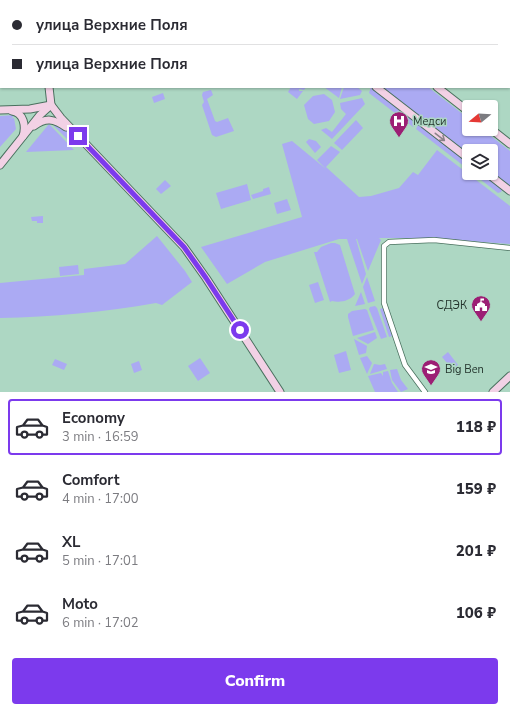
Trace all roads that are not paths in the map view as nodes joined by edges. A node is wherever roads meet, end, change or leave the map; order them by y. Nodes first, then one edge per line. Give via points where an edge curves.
1 (49, 88) edge
2 (377, 88) edge
3 (440, 88) edge
4 (51, 105) junction
5 (462, 106) edge
6 (1, 110) edge
7 (25, 133) junction
8 (498, 135) edge
9 (78, 136) junction
10 (510, 144) edge
11 (462, 154) edge
12 (0, 165) edge
13 (496, 180) edge
14 (510, 191) edge
15 (510, 248) edge
16 (510, 376) edge
17 (280, 392) edge
18 (425, 392) edge
19 (493, 392) edge

1 - 4 main road
2 -> 11 main road
3 - 5 main road
4 - 6 main road
4 - 7 main road
4 - 9 main road
6 - 7 main road via 15,112 21,116
7 - 9 main road via 42,120 50,120
7 - 12 main road
8 - 10 main road
9 - 17 main road via 184,247
13 - 14 main road
15 - 18 street via 434,240 388,242 384,246 384,303 405,365
16 - 19 main road

